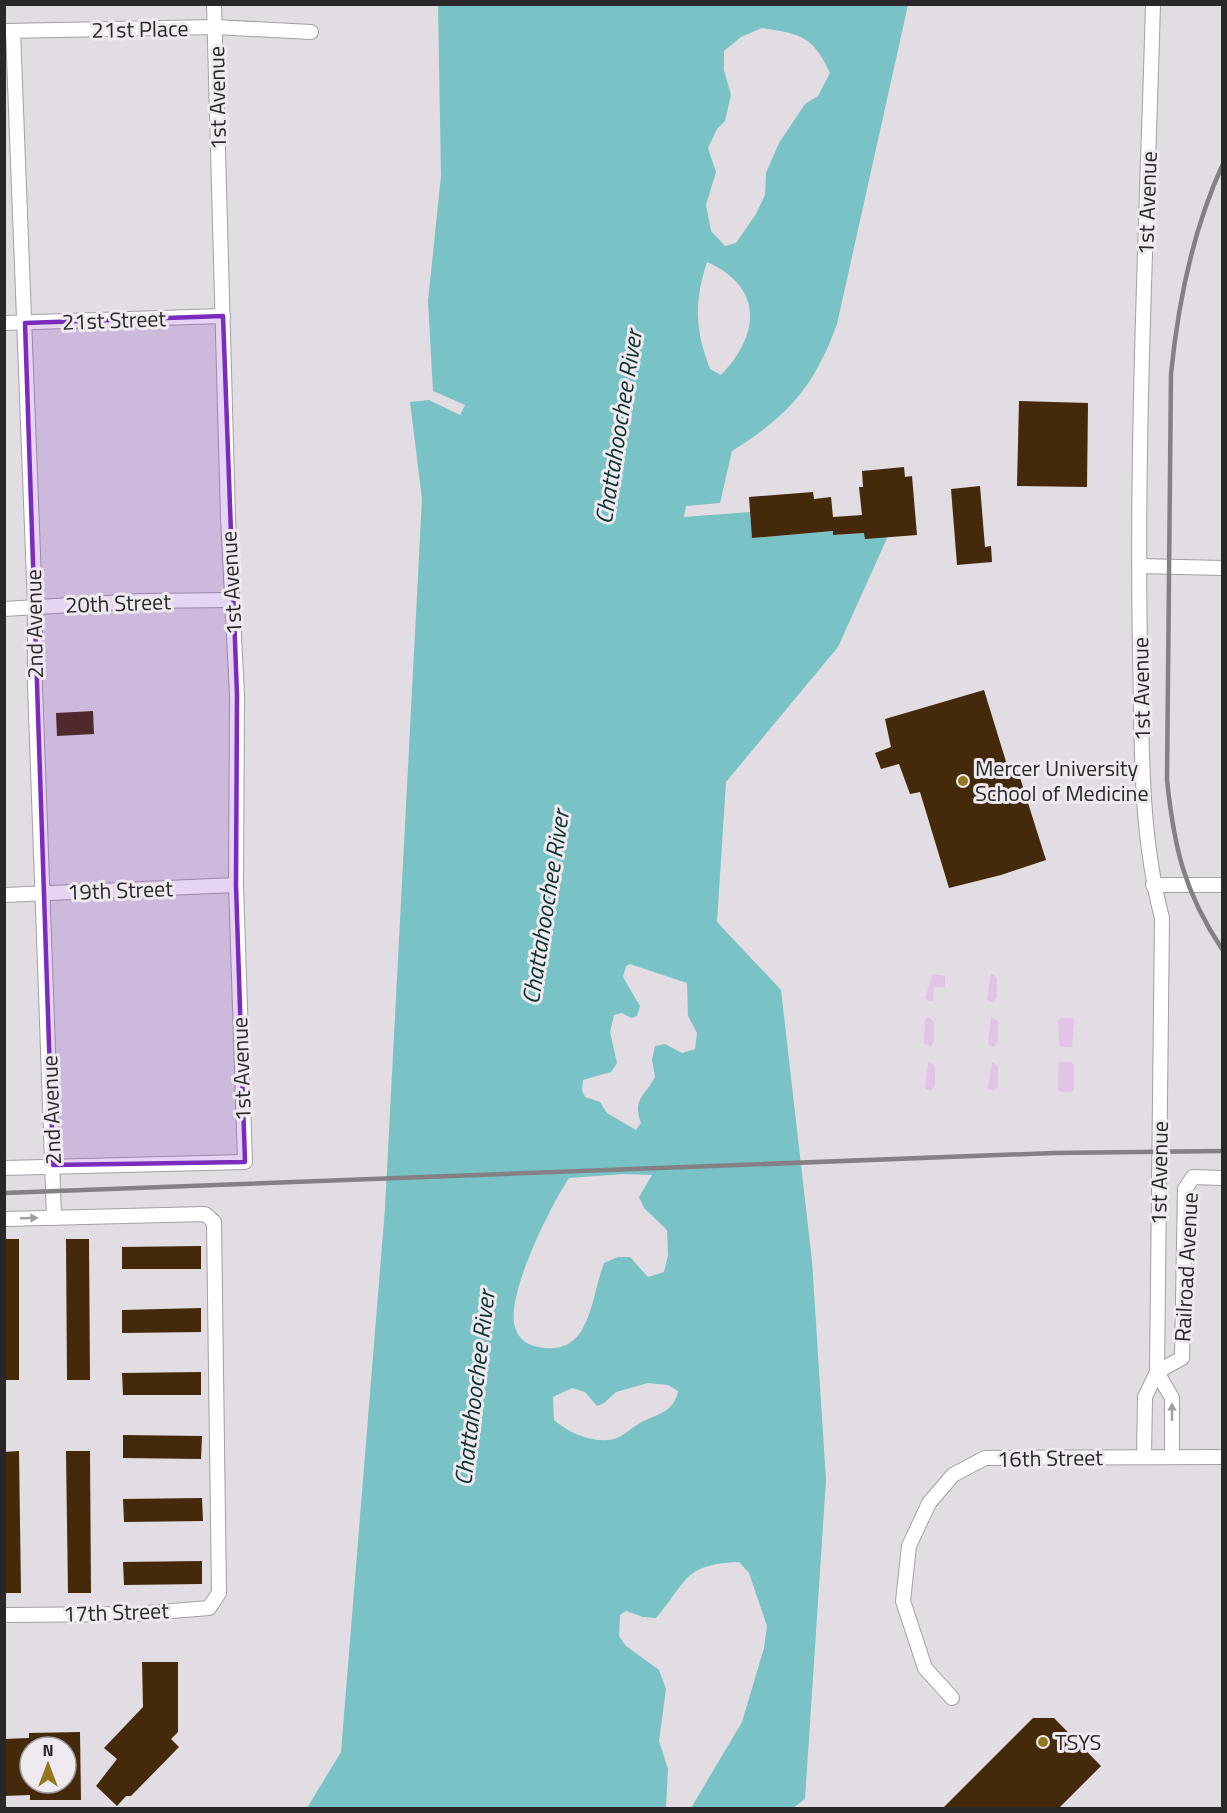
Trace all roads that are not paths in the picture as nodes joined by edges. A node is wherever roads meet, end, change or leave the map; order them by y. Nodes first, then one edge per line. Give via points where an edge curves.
1 (214, 4) edge
2 (1153, 4) edge
3 (215, 27) junction
4 (9, 31) edge
5 (311, 32) dead end
6 (223, 316) junction
7 (4, 323) edge
8 (25, 323) junction
9 (1138, 566) junction
10 (1222, 568) edge
11 (232, 600) junction
12 (35, 606) junction
13 (4, 609) edge
14 (236, 885) junction
15 (1153, 885) junction
16 (1222, 885) edge
17 (44, 893) junction
18 (4, 895) edge
19 (53, 1165) junction
20 (4, 1168) edge
21 (1222, 1178) edge
22 (54, 1218) junction
23 (4, 1219) edge
24 (1157, 1372) junction
25 (1144, 1456) junction
26 (1172, 1456) junction
27 (1222, 1456) edge
28 (4, 1615) edge
29 (952, 1698) dead end

1 - 3 street, 1st Avenue
2 - 9 street, 1st Avenue
3 - 4 street, 21st Place
3 - 5 street, 21st Place
3 - 6 street, 1st Avenue
4 - 8 street, 2nd Avenue
6 - 8 street, 21st Street
6 - 11 street, 1st Avenue
7 - 8 street, 21st Street
8 - 12 street, 2nd Avenue
9 - 10 street
9 - 15 street, 1st Avenue via 1144,828
11 - 12 street, 20th Street
11 - 14 street, 1st Avenue via 237,695
12 - 13 street, 20th Street
12 - 17 street, 2nd Avenue
14 - 17 street, 19th Street
14 - 19 street, 1st Avenue via 245,1162
15 - 16 street
15 - 24 street, 1st Avenue via 1162,918
17 - 18 street, 19th Street
17 - 19 street, 2nd Avenue
19 - 20 street
19 - 22 street, 2nd Avenue
21 - 24 street, Railroad Avenue via 1193,1177 1185,1189 1182,1358
23 -> 22 street
22 - 28 street, 17th Street via 205,1214 214,1222 219,1593 208,1608 135,1614
24 - 25 street, 1st Avenue via 1145,1397
26 -> 24 street via 1172,1398
25 - 26 street, 16th Street
25 - 29 street, 16th Street via 985,1458 953,1475 929,1503 909,1546 903,1601 925,1668
26 - 27 street, 16th Street

